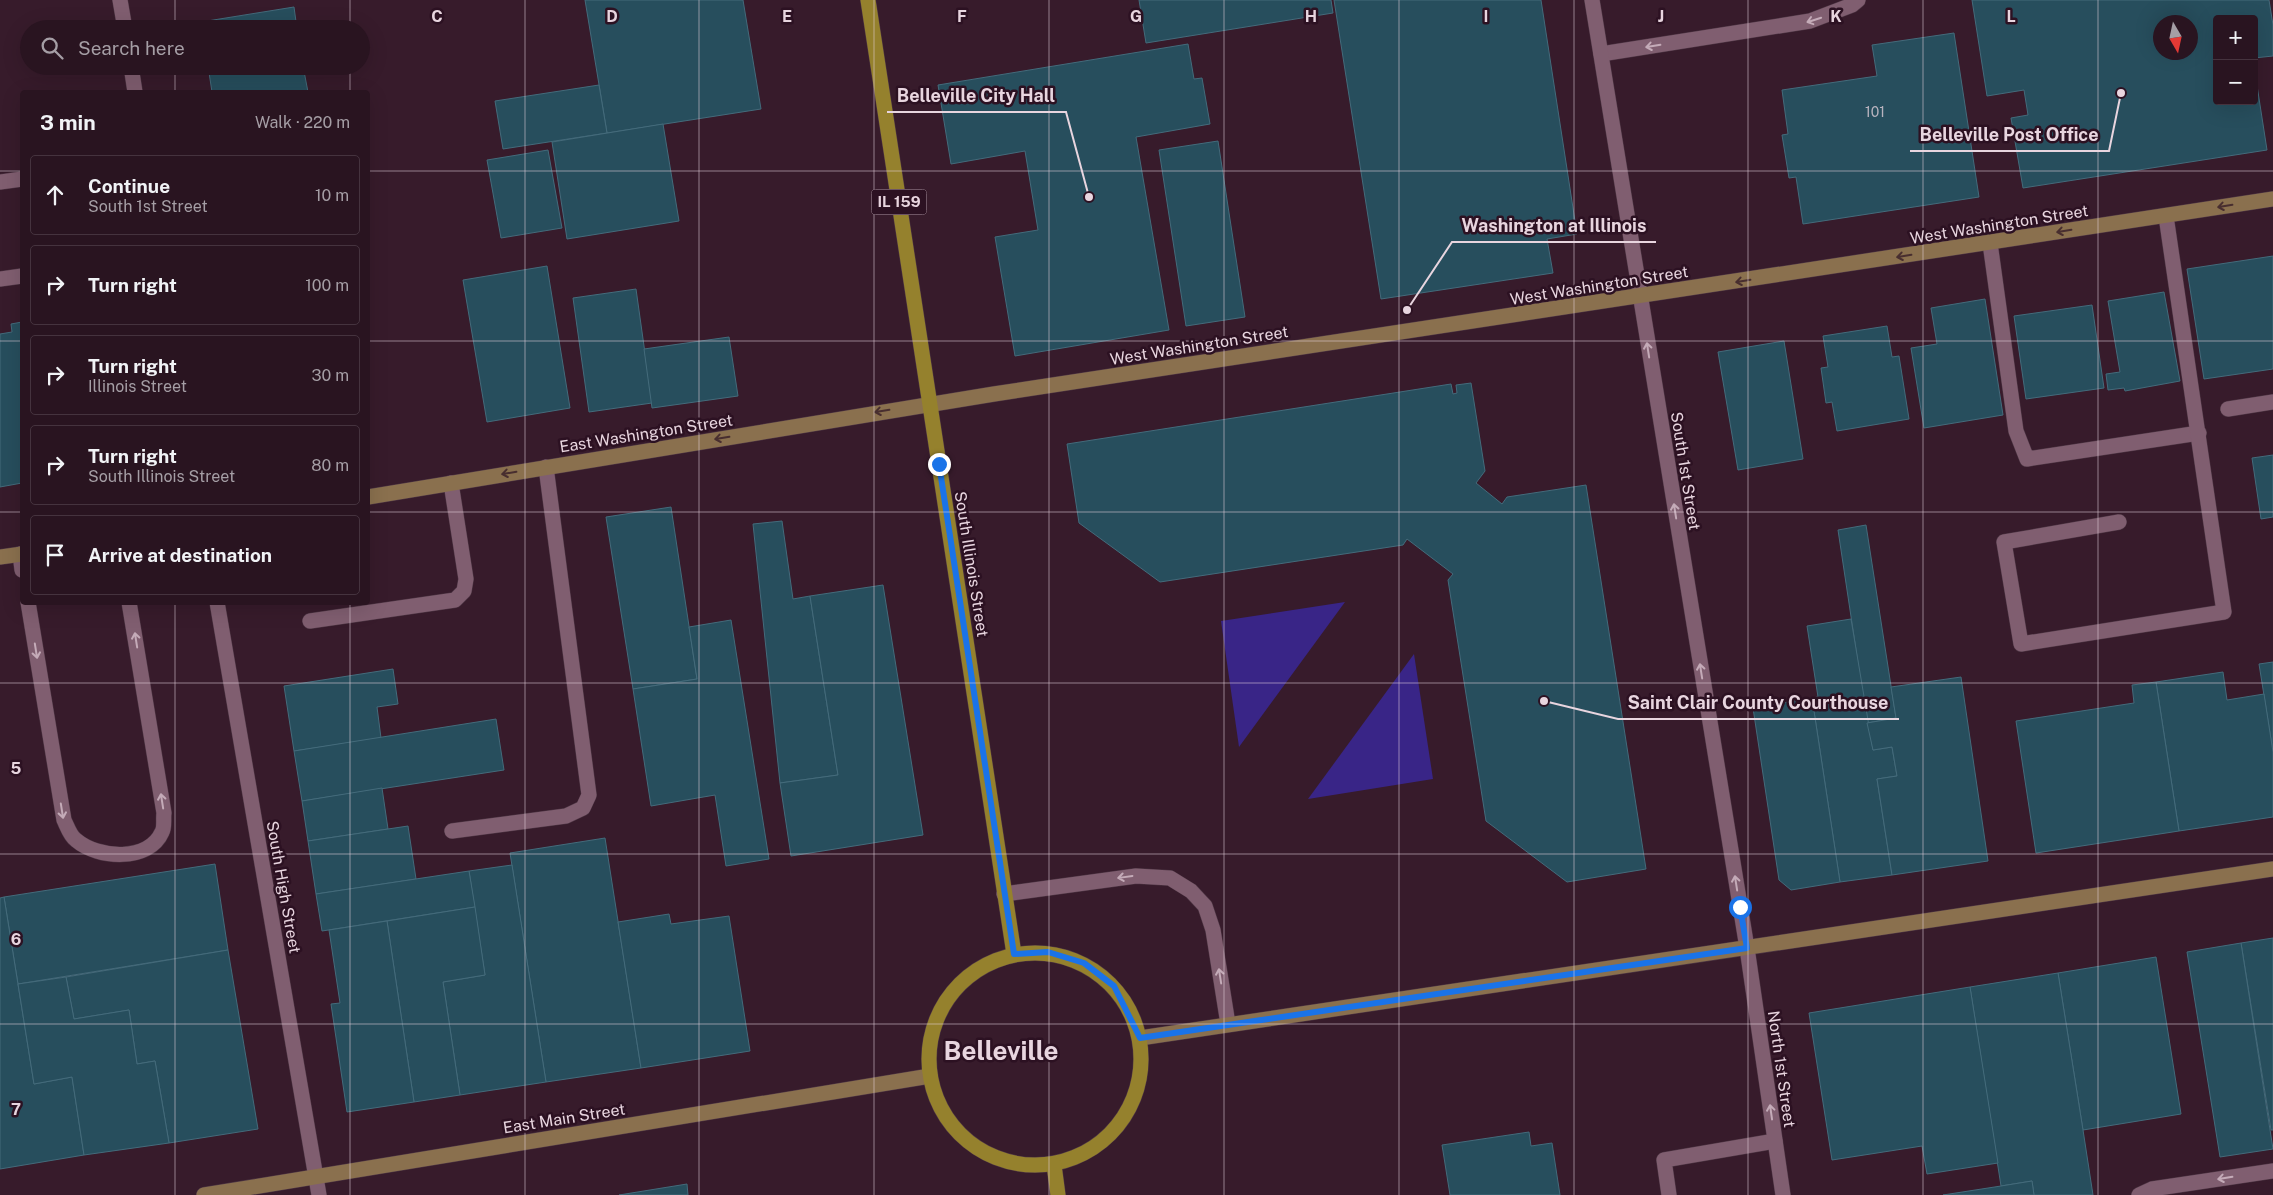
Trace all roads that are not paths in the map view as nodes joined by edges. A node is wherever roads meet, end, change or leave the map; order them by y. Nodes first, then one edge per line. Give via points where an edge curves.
1 (120, 0) edge
2 (868, 0) edge
3 (1592, 0) edge
4 (1858, 0) edge
5 (123, 20) edge
6 (1601, 54) junction
7 (132, 75) edge
8 (135, 90) edge
9 (20, 179) edge
10 (0, 182) edge
11 (2273, 199) edge
12 (2166, 216) junction
13 (1990, 243) junction
14 (20, 276) edge
15 (0, 279) edge
16 (1639, 297) junction
17 (2273, 402) edge
18 (930, 404) junction
19 (2228, 409) dead end
20 (2199, 432) junction
21 (546, 467) junction
22 (451, 483) junction
23 (370, 497) edge
24 (2119, 522) dead end
25 (20, 554) edge
26 (0, 557) edge
27 (28, 605) edge
28 (130, 605) edge
29 (218, 605) edge
30 (310, 621) dead end
31 (452, 831) dead end
32 (2273, 869) edge
33 (1004, 894) junction
34 (1747, 948) junction
35 (1014, 954) junction
36 (1228, 1024) junction
37 (1140, 1038) junction
38 (930, 1076) junction
39 (1775, 1141) junction
40 (1054, 1166) junction
41 (2273, 1170) edge
42 (316, 1177) junction
43 (204, 1195) edge
44 (319, 1195) edge
45 (1058, 1195) edge
46 (1669, 1195) edge
47 (1783, 1195) edge
48 (2139, 1195) edge

1 - 5 street
2 - 18 main road, South Illinois Street / IL 159
3 - 6 street, South 1st Street
4 -> 6 street via 1810,22
6 - 16 street, South 1st Street
7 - 8 street
9 - 10 street
11 -> 12 main road, West Washington Street
12 -> 13 main road, West Washington Street
12 - 20 street
13 -> 16 main road, West Washington Street
13 - 20 street via 2016,431 2027,459
14 - 15 street
16 - 18 main road, West Washington Street
34 -> 16 street, South 1st Street
17 - 19 street
18 -> 21 main road, East Washington Street
18 - 33 main road, South Illinois Street / IL 159
20 - 24 street via 2224,612 2021,644 2004,542
21 -> 22 main road, East Washington Street
21 - 31 street via 589,795 583,808 566,816
22 - 23 main road, East Washington Street
22 - 30 street via 466,579 464,591 455,600
25 - 26 main road
27 -> 28 street via 64,820 74,839 87,848 126,854 142,851 154,844 163,831 164,813
29 - 42 street, South High Street
32 - 34 main road
33 - 35 main road, South Illinois Street / IL 159
36 -> 33 street via 1213,930 1205,906 1192,891 1170,878 1136,876
34 - 36 main road
39 -> 34 street, North 1st Street
35 - 37 main road via 1048,952 1084,963 1114,986
35 - 38 main road via 979,968 951,993 934,1025 928,1057
36 - 37 main road
37 - 40 main road via 1142,1054 1137,1091 1120,1123 1093,1148
38 - 40 main road via 934,1093 952,1125 980,1150 1015,1163
38 - 42 main road, East Main Street
39 - 46 street via 1664,1160
39 - 47 street, North 1st Street
40 - 45 main road
41 -> 48 street via 2152,1189
42 - 43 main road, East Main Street
42 - 44 street, South High Street

